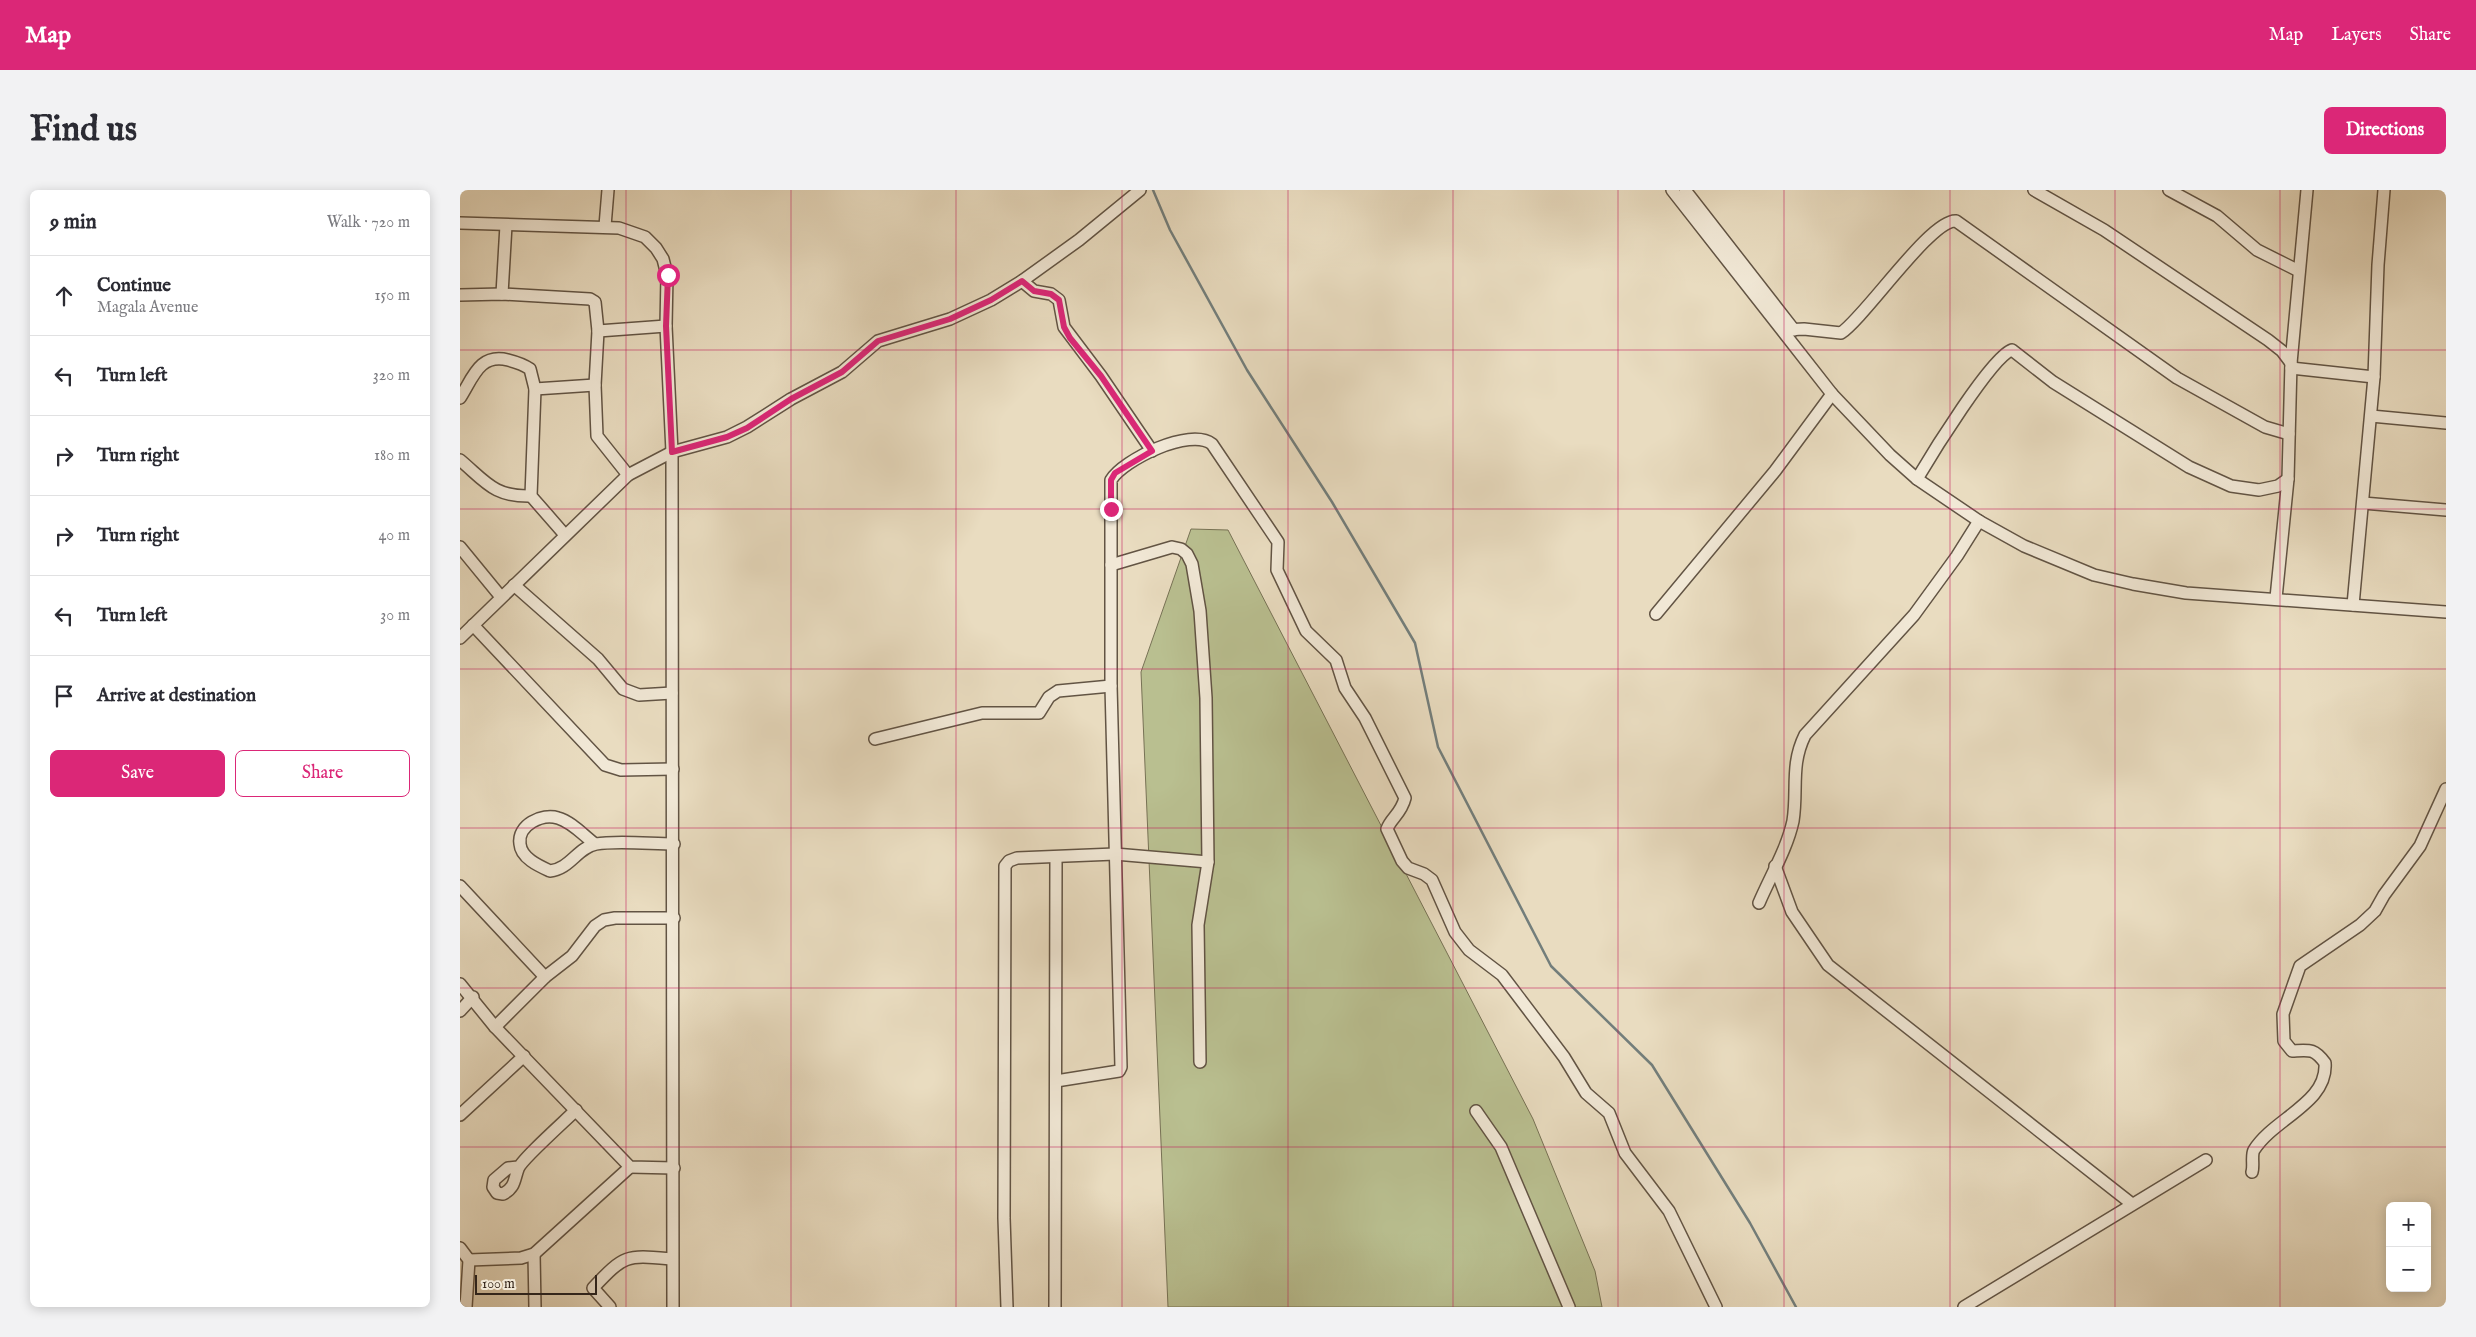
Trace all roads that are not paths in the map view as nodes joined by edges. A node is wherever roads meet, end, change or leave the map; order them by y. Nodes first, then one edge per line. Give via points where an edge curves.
1 (608, 190) edge
2 (1672, 190) edge
3 (1685, 190) edge
4 (2034, 190) edge
5 (2169, 190) edge
6 (2308, 190) edge
7 (2384, 190) edge
8 (1138, 193) edge
9 (460, 223) edge
10 (506, 225) junction
11 (605, 226) junction
12 (2299, 271) junction
13 (1022, 281) junction
14 (502, 294) junction
15 (460, 295) edge
16 (666, 326) junction
17 (1789, 330) junction
18 (598, 331) junction
19 (2291, 366) junction
20 (2374, 377) junction
21 (595, 386) junction
22 (535, 389) junction
23 (1832, 394) junction
24 (460, 398) edge
25 (2371, 416) junction
26 (2446, 423) edge
27 (2289, 434) junction
28 (1152, 451) junction
29 (672, 452) junction
30 (460, 460) edge
31 (628, 474) junction
32 (1917, 479) junction
33 (2288, 479) junction
34 (531, 496) junction
35 (2363, 503) junction
36 (2446, 510) edge
37 (1979, 521) junction
38 (565, 535) junction
39 (460, 547) edge
40 (1111, 565) junction
41 (514, 585) junction
42 (501, 597) junction
43 (2276, 598) junction
44 (2353, 605) junction
45 (2446, 612) edge
46 (1656, 614) dead end
47 (473, 625) junction
48 (460, 638) edge
49 (1111, 686) junction
50 (672, 693) junction
51 (875, 739) dead end
52 (673, 769) junction
53 (2446, 789) edge
54 (595, 844) junction
55 (674, 844) junction
56 (1115, 854) junction
57 (1056, 857) junction
58 (1208, 862) junction
59 (1775, 866) junction
60 (460, 886) edge
61 (1759, 902) dead end
62 (674, 918) junction
63 (545, 977) junction
64 (460, 984) edge
65 (473, 997) junction
66 (460, 1011) edge
67 (495, 1027) junction
68 (524, 1056) junction
69 (1200, 1062) dead end
70 (1056, 1081) junction
71 (576, 1110) junction
72 (1476, 1111) dead end
73 (460, 1115) edge
74 (2206, 1160) dead end
75 (518, 1167) dead end
76 (630, 1167) junction
77 (674, 1168) junction
78 (2252, 1172) dead end
79 (2132, 1204) junction
80 (460, 1248) edge
81 (534, 1254) junction
82 (672, 1259) junction
83 (469, 1260) junction
84 (466, 1307) edge
85 (535, 1307) edge
86 (610, 1307) edge
87 (673, 1307) edge
88 (1008, 1307) edge
89 (1054, 1307) edge
90 (1569, 1307) edge
91 (1716, 1307) edge
92 (1964, 1307) edge

1 - 11 street
2 - 17 street
3 - 17 street
4 - 19 street via 2104,230 2268,340 2282,351
5 - 12 street via 2217,216 2257,250
6 - 12 street
7 - 20 street
8 - 13 street
9 - 10 street
10 - 11 street
10 - 14 street
11 - 16 street via 645,237 663,259 668,275
12 - 19 street
13 - 28 street via 1034,291 1051,294 1059,300 1067,332
13 - 29 street via 950,319 878,341 842,372 791,399 747,428
14 - 15 street
14 - 18 street via 590,298 597,307
16 - 18 street
16 - 29 street
17 - 23 street
17 - 27 street via 1835,334 1845,330 1919,247 1948,222 1956,221 2177,378 2265,427
18 - 21 street
19 - 20 street
19 - 27 street
20 - 25 street
21 - 22 street
21 - 31 street via 597,436
22 - 24 street via 530,370 519,363 497,358 484,362
22 - 34 street
23 - 32 street
23 - 46 street via 1775,471
25 - 26 street
25 - 35 street
27 - 33 street
28 - 40 street via 1115,473 1111,480
28 - 91 street via 1197,438 1207,440 1278,542 1277,570 1306,631 1336,660 1345,688 1365,718 1404,798 1400,812 1387,829 1402,861 1408,868 1432,880 1455,932 1469,950 1502,975 1564,1057 1586,1093 1609,1113 1625,1153 1669,1211
29 - 31 street
29 - 50 street
30 - 34 street via 495,490
31 - 38 street
32 - 33 street via 1946,431 2004,355 2012,350 2053,382 2189,467 2231,486 2259,490 2278,486
32 - 37 street
33 - 43 street
34 - 38 street
35 - 36 street
35 - 44 street
37 - 43 street via 2024,546 2094,575 2186,593
37 - 59 street via 1914,615 1805,735 1794,766 1792,822
38 - 41 street
39 - 42 street
40 - 49 street
40 - 58 street via 1172,547 1181,548 1192,564 1200,611 1206,698
41 - 42 street
41 - 50 street via 598,659 623,689 639,695
42 - 47 street
43 - 44 street
44 - 45 street
47 - 48 street
47 - 52 street via 604,765 612,770
49 - 51 street via 1058,691 1039,712 982,713
49 - 56 street
50 - 52 street
52 - 55 street
53 - 78 street via 2420,846 2374,911 2360,925 2300,966 2283,1014 2284,1041 2292,1051 2309,1049 2322,1058 2324,1076 2310,1100 2274,1127 2254,1150
54 - 54 street via 570,824 549,816 530,823 520,837 520,845 535,863 550,871 566,866
54 - 55 street
55 - 62 street
56 - 57 street
56 - 58 street
56 - 70 street via 1122,1067 1119,1072
57 - 70 street
57 - 88 street via 1017,858 1005,866 1004,1218
58 - 69 street via 1198,925
59 - 61 street
59 - 79 street via 1792,912 1828,964
60 - 63 street
62 - 63 street via 604,920 595,926 572,956
62 - 77 street
63 - 67 street
64 - 65 street
65 - 66 street
65 - 67 street
67 - 68 street
68 - 71 street
68 - 73 street
70 - 89 street
71 - 75 street
71 - 76 street
72 - 90 street via 1502,1147
74 - 79 street
76 - 77 street
76 - 81 street
77 - 82 street
79 - 92 street
80 - 83 street
81 - 83 street via 520,1258
81 - 85 street
82 - 86 street via 625,1258 592,1288
82 - 87 street
83 - 84 street

